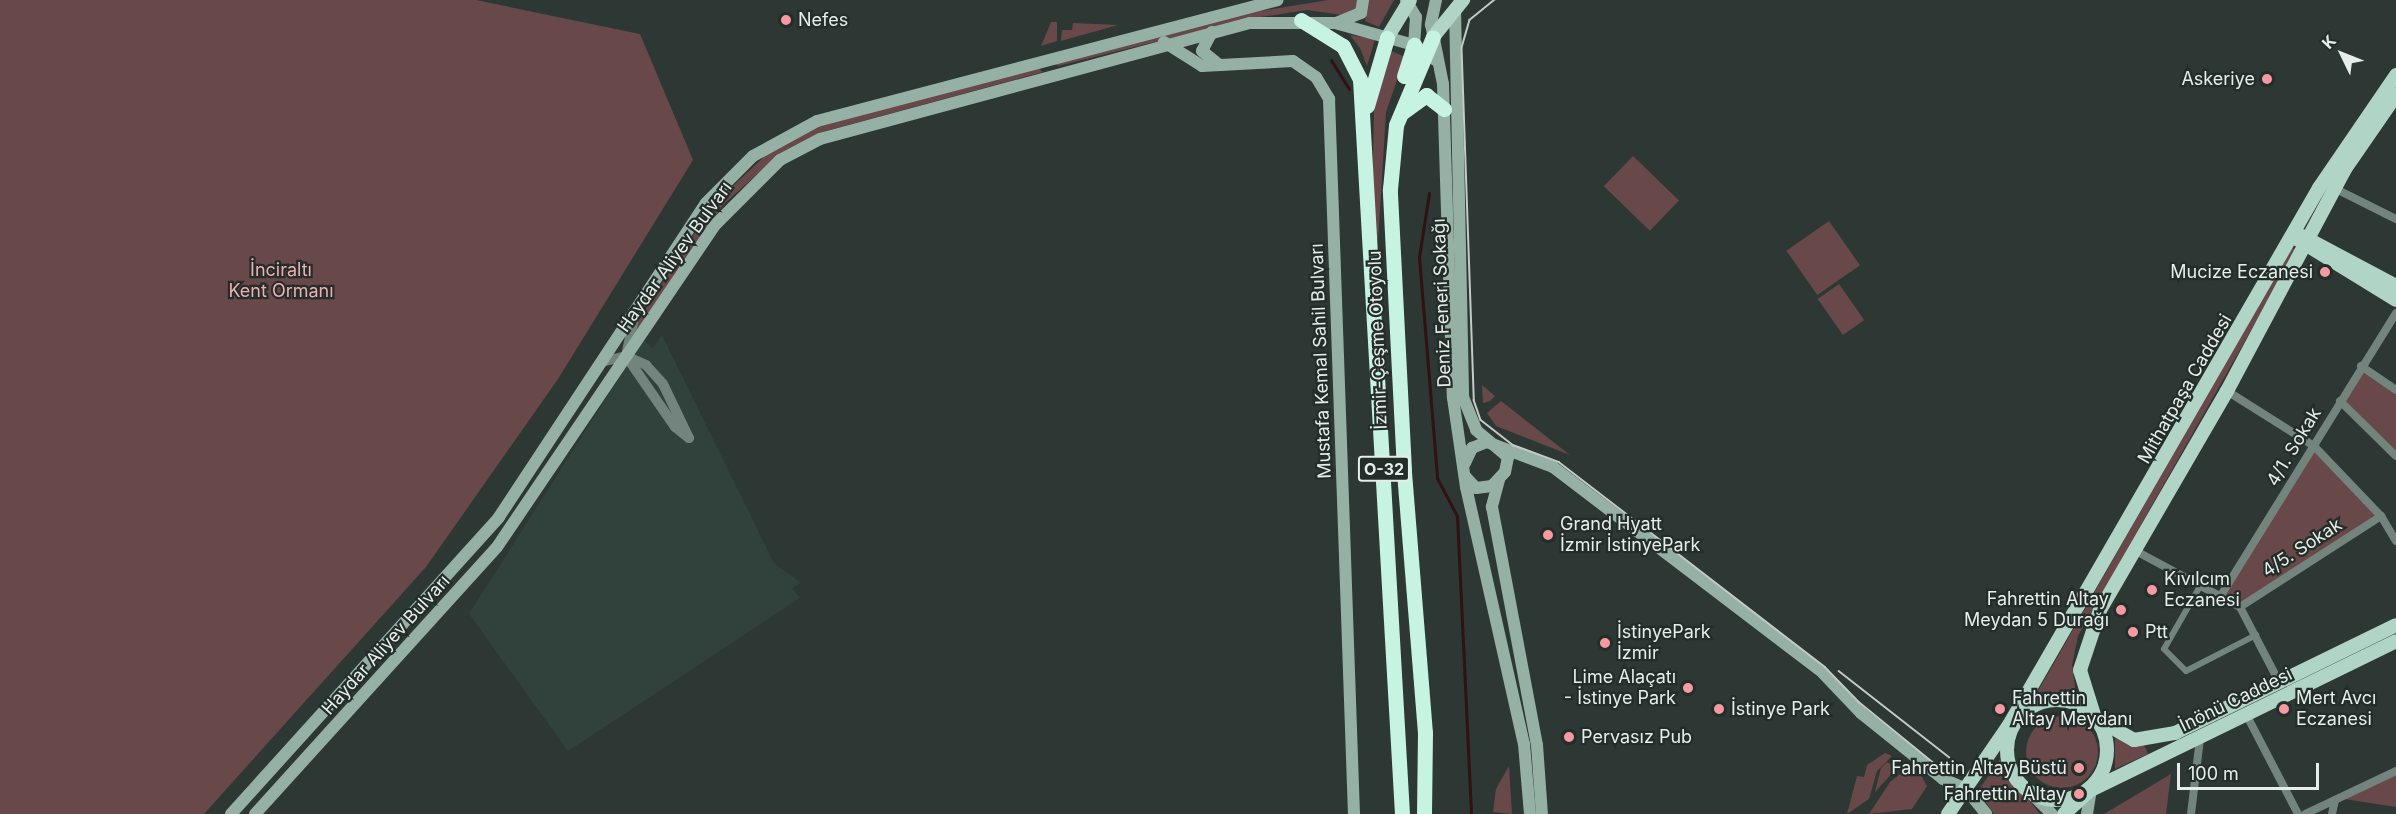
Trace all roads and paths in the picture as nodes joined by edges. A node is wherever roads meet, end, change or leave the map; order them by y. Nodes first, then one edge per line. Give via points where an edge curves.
1 (1277, 0) edge
2 (1363, 0) edge
3 (1436, 0) edge
4 (1408, 1) edge
5 (1459, 4) edge
6 (1301, 20) junction
7 (1335, 23) junction
8 (1212, 32) junction
9 (1387, 38) junction
10 (1164, 42) junction
11 (1424, 44) junction
12 (1218, 64) junction
13 (2396, 75) edge
14 (2396, 95) edge
15 (1449, 106) junction
16 (1364, 124) junction
17 (1396, 125) junction
18 (2334, 188) junction
19 (2396, 219) edge
20 (2301, 239) junction
21 (668, 261) junction
22 (2396, 286) edge
23 (2396, 300) edge
24 (2396, 313) edge
25 (626, 356) junction
26 (598, 364) junction
27 (2361, 366) junction
28 (2396, 390) edge
29 (2227, 391) junction
30 (2340, 401) junction
31 (1501, 446) junction
32 (2314, 446) junction
33 (2396, 456) edge
34 (532, 463) junction
35 (1463, 471) junction
36 (546, 472) junction
37 (1499, 480) junction
38 (2381, 516) junction
39 (2396, 541) edge
40 (2134, 550) junction
41 (2199, 588) junction
42 (2220, 597) junction
43 (2240, 607) junction
44 (2396, 625) edge
45 (2256, 634) junction
46 (2396, 641) edge
47 (2280, 684) junction
48 (2246, 714) junction
49 (2096, 718) junction
50 (2009, 725) junction
51 (2200, 738) junction
52 (282, 758) junction
53 (295, 771) junction
54 (2396, 771) edge
55 (1426, 773) junction
56 (2025, 787) junction
57 (1966, 789) junction
58 (2091, 790) junction
59 (2335, 800) junction
60 (231, 814) edge
61 (255, 814) edge
62 (1354, 814) edge
63 (1402, 814) edge
64 (1424, 814) edge
65 (1430, 814) edge
66 (1530, 814) edge
67 (1542, 814) edge
68 (1948, 814) edge
69 (1986, 814) edge
70 (2052, 814) edge
71 (2064, 814) edge
72 (2087, 814) edge
73 (2191, 814) edge
74 (2298, 814) edge
75 (2305, 814) edge
76 (2332, 814) edge

1 - 21 main road, Haydar Aliyev Bulvarı via 817,121 768,145 734,173 706,204
2 - 7 main road via 1361,14
3 - 11 main road
4 - 9 main road
4 - 11 main road
5 - 11 main road
5 - 15 main road
6 - 7 main road, Haydar Aliyev Bulvarı
6 - 8 main road, Haydar Aliyev Bulvarı
6 - 16 highway, İzmir-Çeşme Otoyolu via 1330,35 1351,56 1360,79
7 - 9 main road, Haydar Aliyev Bulvarı
8 - 10 main road, Haydar Aliyev Bulvarı
8 - 12 main road via 1202,51
9 - 11 main road, Haydar Aliyev Bulvarı
9 - 16 highway
10 - 12 main road, Mustafa Kemal Sahil Bulvarı via 1196,65
10 - 25 main road, Haydar Aliyev Bulvarı via 820,140 780,160 715,225
11 - 15 main road via 1438,62
11 - 17 highway, İzmir-Çeşme Otoyolu via 1395,104
12 - 62 main road, Mustafa Kemal Sahil Bulvarı via 1293,61 1322,84 1332,112
13 - 20 main road, Mithatpaşa Caddesi
14 - 18 main road, Mithatpaşa Caddesi
15 - 17 highway via 1420,96
15 - 31 main road, Deniz Feneri Sokağı via 1463,397 1476,430
15 - 35 main road, Deniz Feneri Sokağı via 1450,362
16 - 63 highway, İzmir-Çeşme Otoyolu / O-32
17 - 55 highway, İzmir-Çeşme Otoyolu / O-32 via 1390,189
18 - 19 street
18 - 20 main road, Mithatpaşa Caddesi
20 - 22 main road
20 - 23 main road
20 - 29 main road, Mithatpaşa Caddesi
20 - 50 main road, Mithatpaşa Caddesi
21 - 25 street via 626,336
21 - 26 main road, Haydar Aliyev Bulvarı
24 - 27 street, 4/1. Sokak
25 - 25 street via 675,427 689,438 656,373
25 - 26 street
25 - 36 main road, Haydar Aliyev Bulvarı
26 - 34 main road, Haydar Aliyev Bulvarı
27 - 28 street
27 - 30 street, 4/1. Sokak
29 - 32 street
29 - 40 main road, Mithatpaşa Caddesi
30 - 32 street, 4/1. Sokak
30 - 33 street
31 - 35 main road via 1476,444
31 - 37 main road via 1507,465
31 - 57 main road, Deniz Feneri Sokağı via 1553,467 1823,673 1861,713 1943,779
32 - 38 street
32 - 42 street, 4/1. Sokak
34 - 36 main road
34 - 52 main road, Haydar Aliyev Bulvarı via 499,517
35 - 37 main road via 1476,488
35 - 66 main road, Deniz Feneri Sokağı via 1524,744
36 - 53 main road, Haydar Aliyev Bulvarı via 497,547
37 - 67 main road via 1492,507 1537,745
38 - 39 street
38 - 43 street, 4/5. Sokak
40 - 41 street
40 - 49 main road, Mithatpaşa Caddesi via 2087,638 2081,679
41 - 42 street
41 - 45 street via 2164,650 2186,671
42 - 43 street
43 - 45 street
44 - 47 main road, İnönü Caddesi
45 - 47 street
46 - 48 main road, İnönü Caddesi
47 - 49 main road, İnönü Caddesi via 2165,736 2134,740
48 - 51 main road, İnönü Caddesi
48 - 74 street
49 - 50 main road via 2071,704 2046,702 2027,708
49 - 58 main road via 2109,748 2108,764
50 - 56 main road via 2005,755
50 - 57 main road
51 - 58 main road, İnönü Caddesi
51 - 73 street
52 - 53 main road
52 - 60 main road, Haydar Aliyev Bulvarı
53 - 61 main road, Haydar Aliyev Bulvarı
54 - 59 street
55 - 64 highway, İzmir-Çeşme Otoyolu / O-32
55 - 65 highway
56 - 58 main road via 2065,800
56 - 70 main road
57 - 68 main road
57 - 69 main road
58 - 71 main road
58 - 72 main road
59 - 75 street
59 - 76 street

